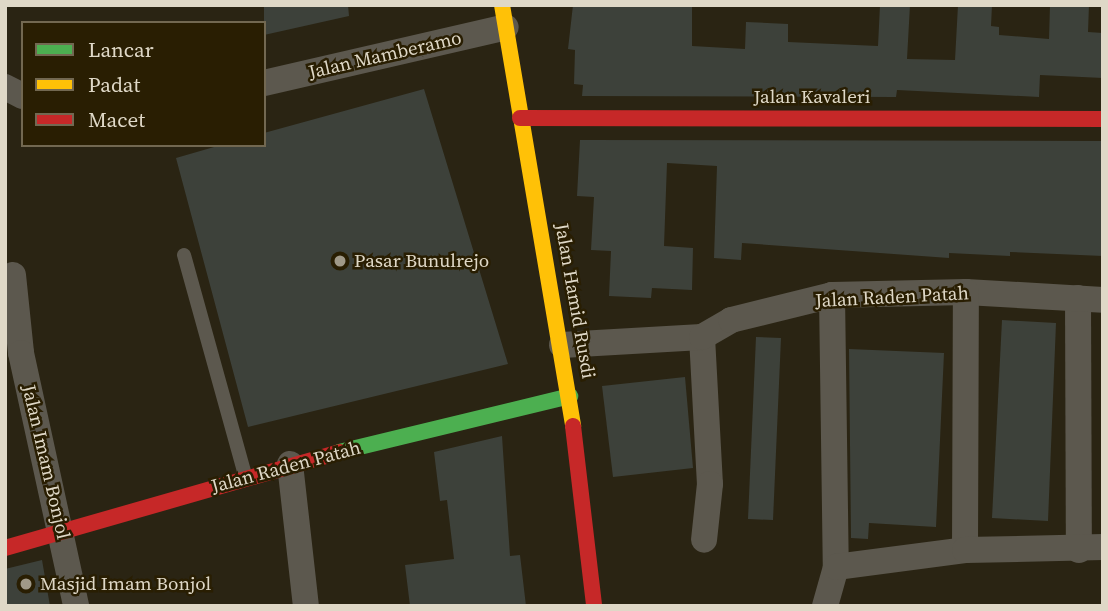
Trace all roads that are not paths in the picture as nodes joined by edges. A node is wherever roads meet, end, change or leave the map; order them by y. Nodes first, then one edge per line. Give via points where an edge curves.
1 (504, 16) edge
2 (266, 82) edge
3 (5, 87) edge
4 (21, 95) edge
5 (520, 118) junction
6 (1103, 119) edge
7 (184, 255) dead end
8 (13, 275) dead end
9 (966, 292) junction
10 (832, 295) junction
11 (1091, 299) edge
12 (702, 337) junction
13 (562, 345) junction
14 (570, 396) junction
15 (290, 464) junction
16 (245, 476) junction
17 (62, 532) junction
18 (704, 540) dead end
19 (5, 548) edge
20 (1091, 548) edge
21 (965, 551) junction
22 (836, 568) junction
23 (76, 606) edge
24 (306, 606) edge
25 (594, 606) edge
26 (825, 606) edge

1 - 2 street, Jalan Mamberamo
1 - 5 street, Jalan Hamid Rusdi
3 - 4 street
5 - 6 street, Jalan Kavaleri
5 - 13 street, Jalan Hamid Rusdi
7 - 16 lane
8 - 17 street, Jalan Imam Bonjol via 21,353
9 - 10 street, Jalan Raden Patah
9 - 11 street, Jalan Raden Patah
9 - 21 street
10 - 12 street, Jalan Raden Patah via 731,320
10 - 22 street
11 - 20 street
12 - 13 street, Jalan Raden Patah
12 - 18 street via 710,484
13 - 14 street, Jalan Hamid Rusdi
14 - 15 street, Jalan Raden Patah
14 - 25 street, Jalan Hamid Rusdi
15 - 16 street, Jalan Raden Patah
15 - 24 street
16 - 17 street, Jalan Raden Patah
17 - 19 street, Jalan Raden Patah
17 - 23 street, Jalan Imam Bonjol
20 - 21 street
21 - 22 street
22 - 26 street

